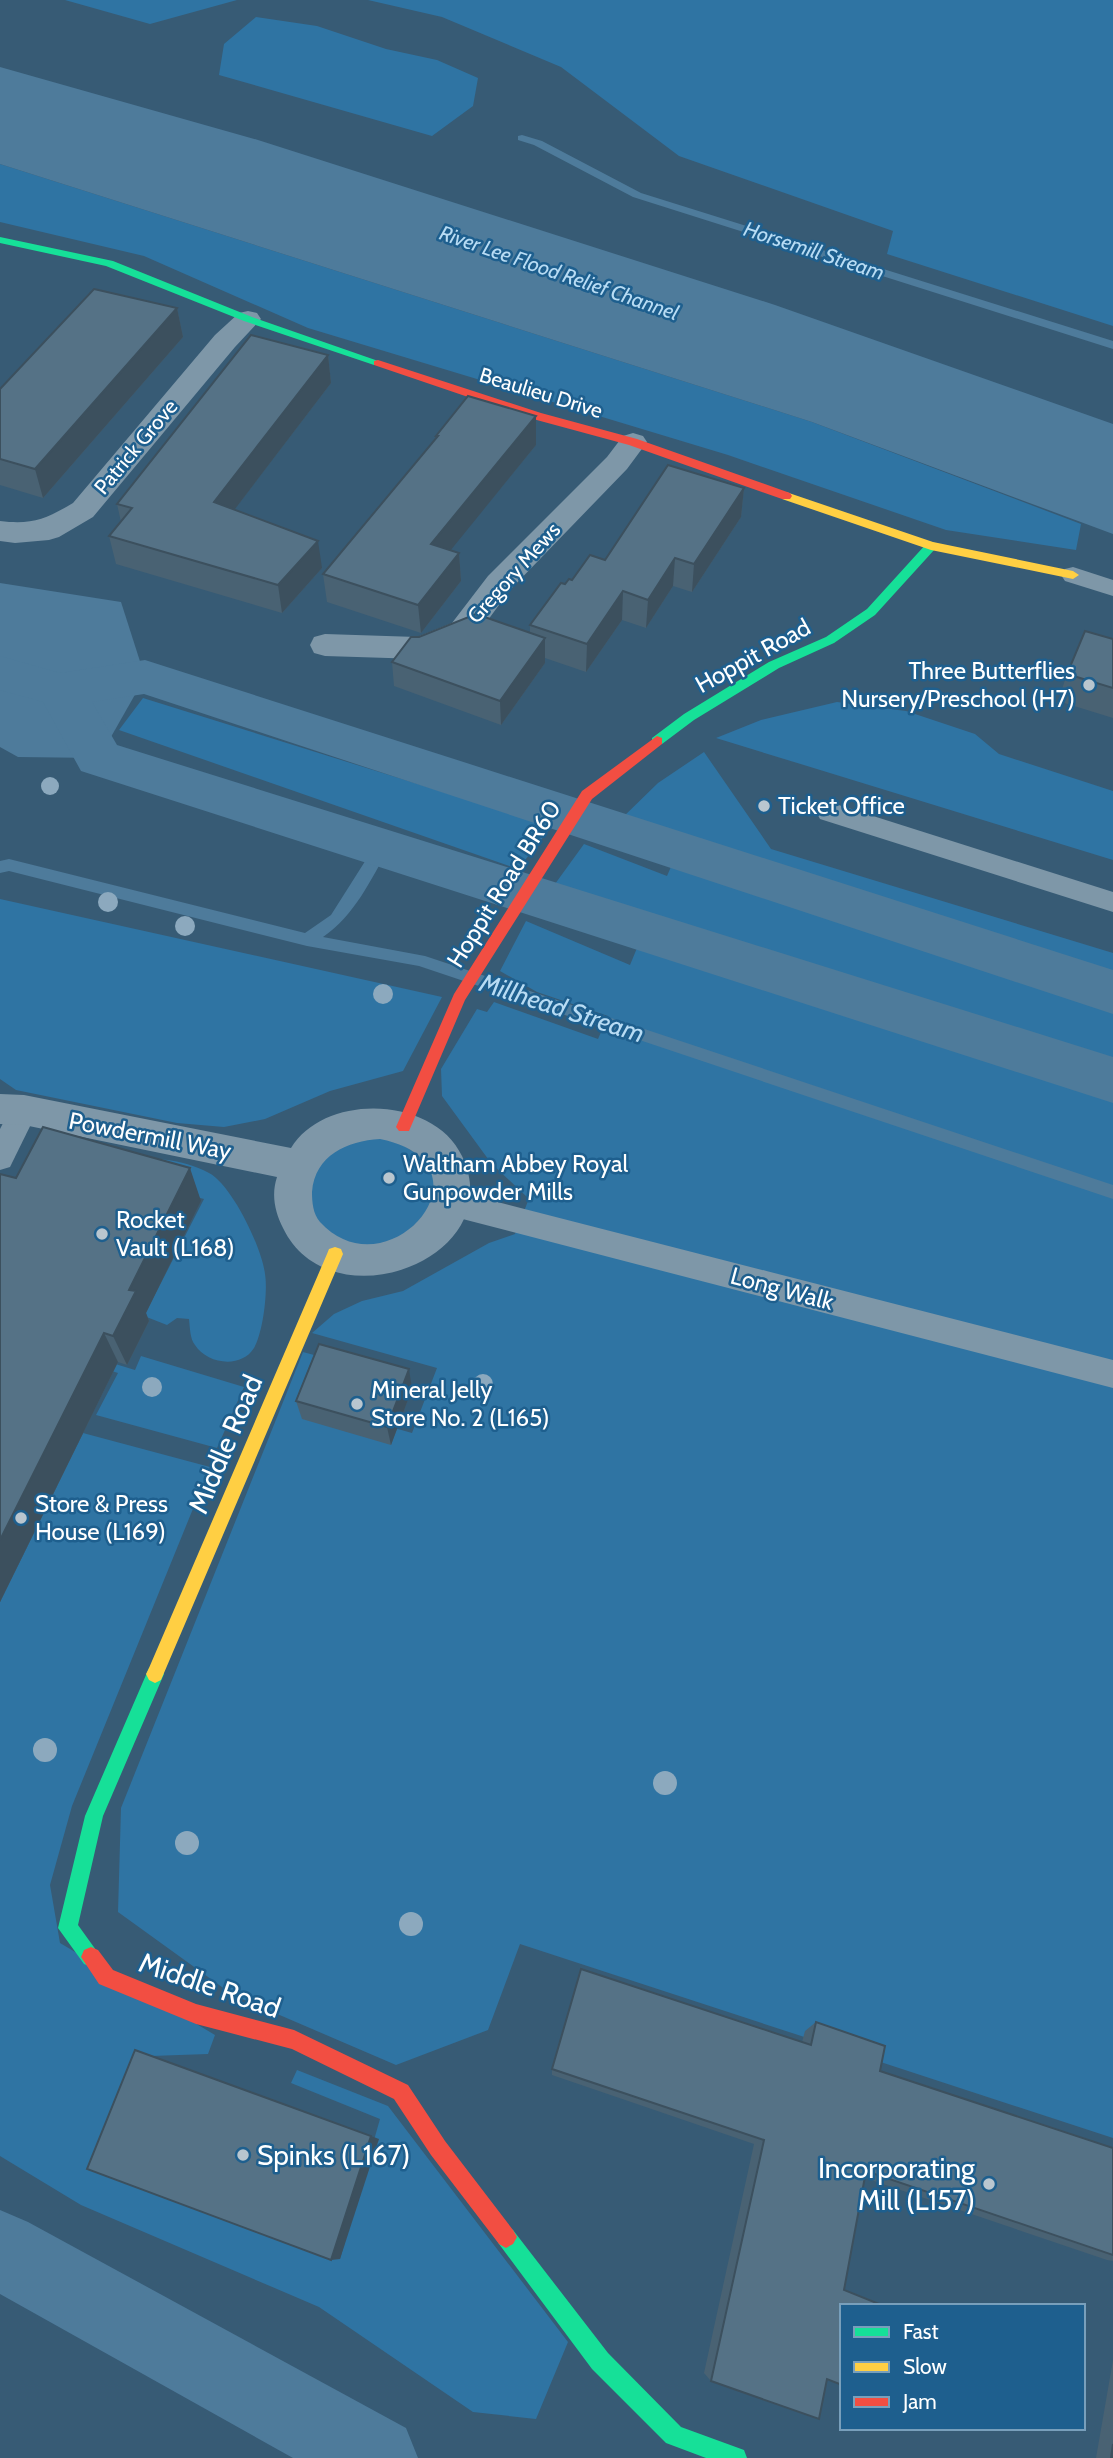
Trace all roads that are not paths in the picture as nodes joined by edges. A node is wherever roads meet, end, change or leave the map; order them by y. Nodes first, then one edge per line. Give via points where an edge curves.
1 (0, 240) edge
2 (248, 318) junction
3 (633, 442) junction
4 (0, 531) edge
5 (931, 546) junction
6 (1073, 575) joint
7 (1113, 588) edge
8 (325, 645) dead end
9 (587, 795) joint
10 (829, 812) dead end
11 (1113, 902) edge
12 (12, 1110) edge
13 (404, 1127) junction
14 (0, 1158) edge
15 (299, 1166) junction
16 (451, 1203) junction
17 (335, 1254) junction
18 (1113, 1374) edge
19 (736, 2458) edge

1 - 2 street, Beaulieu Drive via 108,264
2 - 3 street, Beaulieu Drive via 537,416
2 - 4 street, Patrick Grove via 83,510 49,530
3 - 5 street, Beaulieu Drive
3 - 8 street, Gregory Mews via 499,583 463,631 420,648
5 - 6 street, Beaulieu Drive
5 - 9 street, Hoppit Road via 871,612 830,640 774,665 689,717
6 - 7 lane
9 - 13 street, Hoppit Road BR60 via 459,998
10 - 11 lane
12 - 14 lane
12 - 15 street, Powdermill Way
13 - 15 street via 355,1125 332,1133 313,1147
13 - 16 street via 425,1137 441,1153 451,1172
15 - 17 street via 292,1186 293,1207 315,1243
16 - 17 street via 431,1235 411,1250 360,1260
16 - 18 lane, Long Walk
17 - 19 street, Middle Road via 94,1816 68,1928 106,1977 196,2014 294,2040 401,2092 438,2148 600,2361 674,2435

